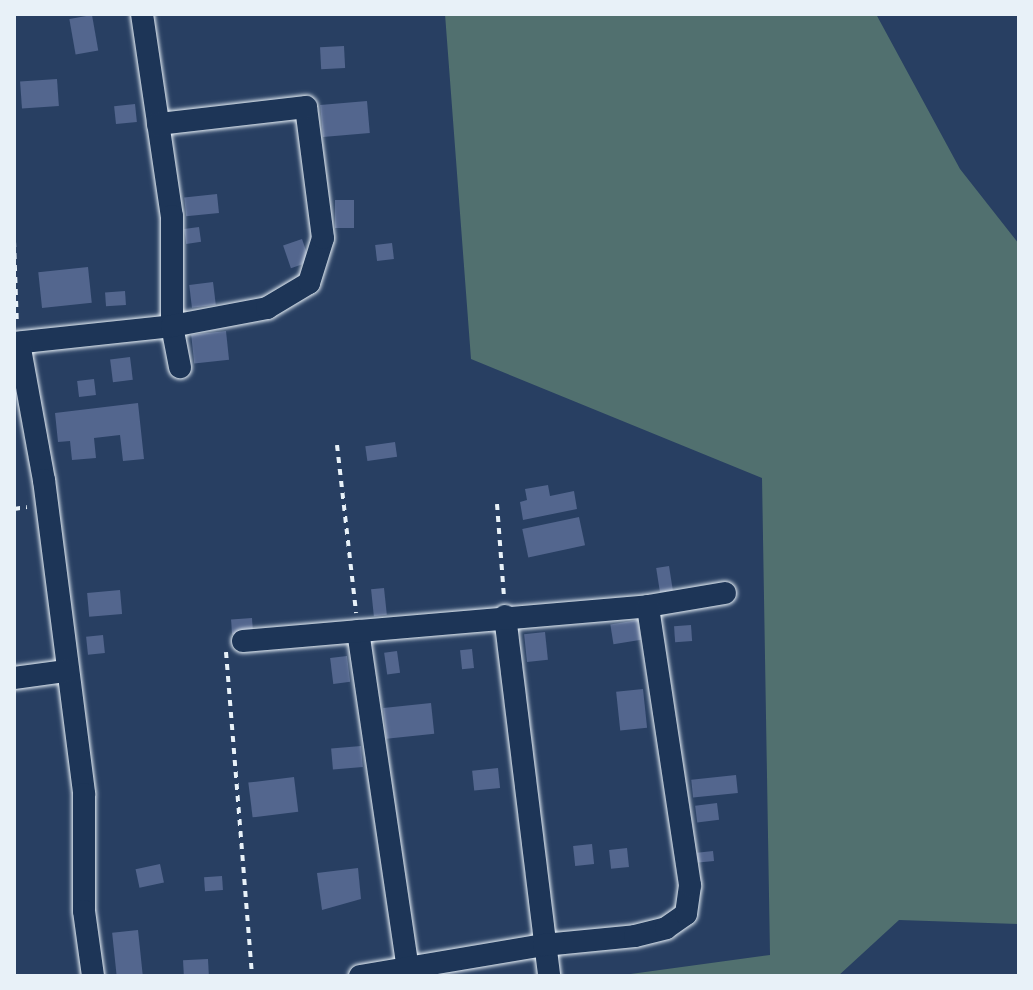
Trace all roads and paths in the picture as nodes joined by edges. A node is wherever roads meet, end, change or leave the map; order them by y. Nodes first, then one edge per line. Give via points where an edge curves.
1 (142, 14) edge
2 (158, 124) junction
3 (14, 241) edge
4 (172, 326) junction
5 (16, 343) edge
6 (180, 367) dead end
7 (337, 445) dead end
8 (497, 504) dead end
9 (725, 593) dead end
10 (648, 606) junction
11 (505, 616) junction
12 (358, 631) junction
13 (243, 641) joint
14 (65, 671) junction
15 (14, 678) edge
16 (544, 945) junction
17 (409, 973) edge
18 (93, 976) edge
19 (252, 976) edge
20 (360, 976) edge
21 (549, 976) edge

1 - 2 street
2 - 4 street via 172,216
2 - 4 street via 306,107 323,238 309,283 289,297 267,308
3 - 5 path
4 - 5 street
4 - 6 street
5 - 14 street via 44,480
7 - 12 path
8 - 11 path
9 - 10 street
10 - 11 street
10 - 16 street via 665,697 689,908 676,923 648,933
11 - 12 street
11 - 16 street
12 - 13 street
12 - 17 street
13 - 19 path via 228,646 225,666
14 - 15 street
14 - 18 street via 84,794 84,911
16 - 17 street
16 - 21 street
17 - 20 street

